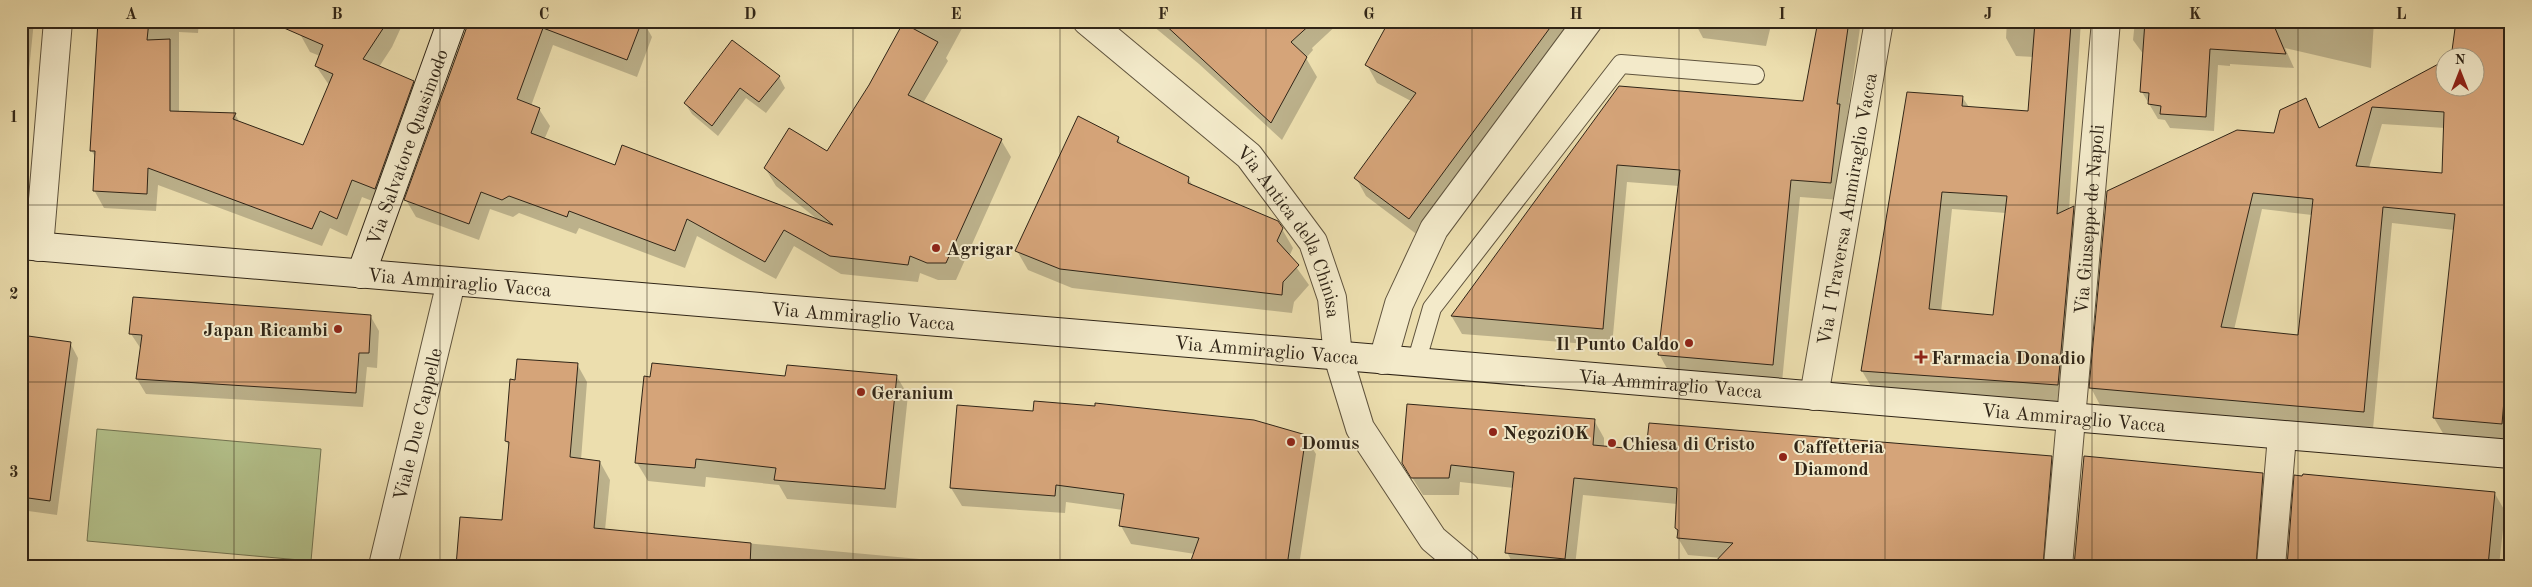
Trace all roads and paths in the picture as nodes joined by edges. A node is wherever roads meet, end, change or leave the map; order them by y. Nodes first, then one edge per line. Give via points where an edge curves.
1 (58, 21) edge
2 (452, 21) edge
3 (1087, 21) edge
4 (1588, 21) edge
5 (1879, 21) edge
6 (2106, 21) edge
7 (1755, 75) dead end
8 (30, 246) edge
9 (361, 274) junction
10 (451, 282) junction
11 (1338, 356) junction
12 (1383, 360) junction
13 (1416, 363) junction
14 (1814, 396) junction
15 (2071, 418) junction
16 (2282, 436) junction
17 (2511, 454) edge
18 (383, 566) edge
19 (1465, 566) edge
20 (2058, 566) edge
21 (2271, 566) edge

1 - 8 street
2 - 9 street, Via Salvatore Quasimodo
3 - 11 street, Via Antica della Chinisa via 1255,164 1313,242 1332,298
4 - 12 street via 1434,229 1399,304
5 - 14 street, Via I Traversa Ammiraglio Vacca
6 - 15 street, Via Giuseppe de Napoli
7 - 13 lane via 1621,64 1432,308
8 - 9 street, Via Ammiraglio Vacca
9 - 10 street, Via Ammiraglio Vacca
10 - 11 street, Via Ammiraglio Vacca
10 - 18 street, Viale Due Cappelle
11 - 12 street, Via Ammiraglio Vacca
11 - 19 street, Via Antica della Chinisa via 1360,428 1432,539
12 - 13 street, Via Ammiraglio Vacca
13 - 14 street, Via Ammiraglio Vacca
14 - 15 street, Via Ammiraglio Vacca
15 - 16 street, Via Ammiraglio Vacca
15 - 20 street, Via Giuseppe de Napoli
16 - 17 street, Via Ammiraglio Vacca
16 - 21 street

